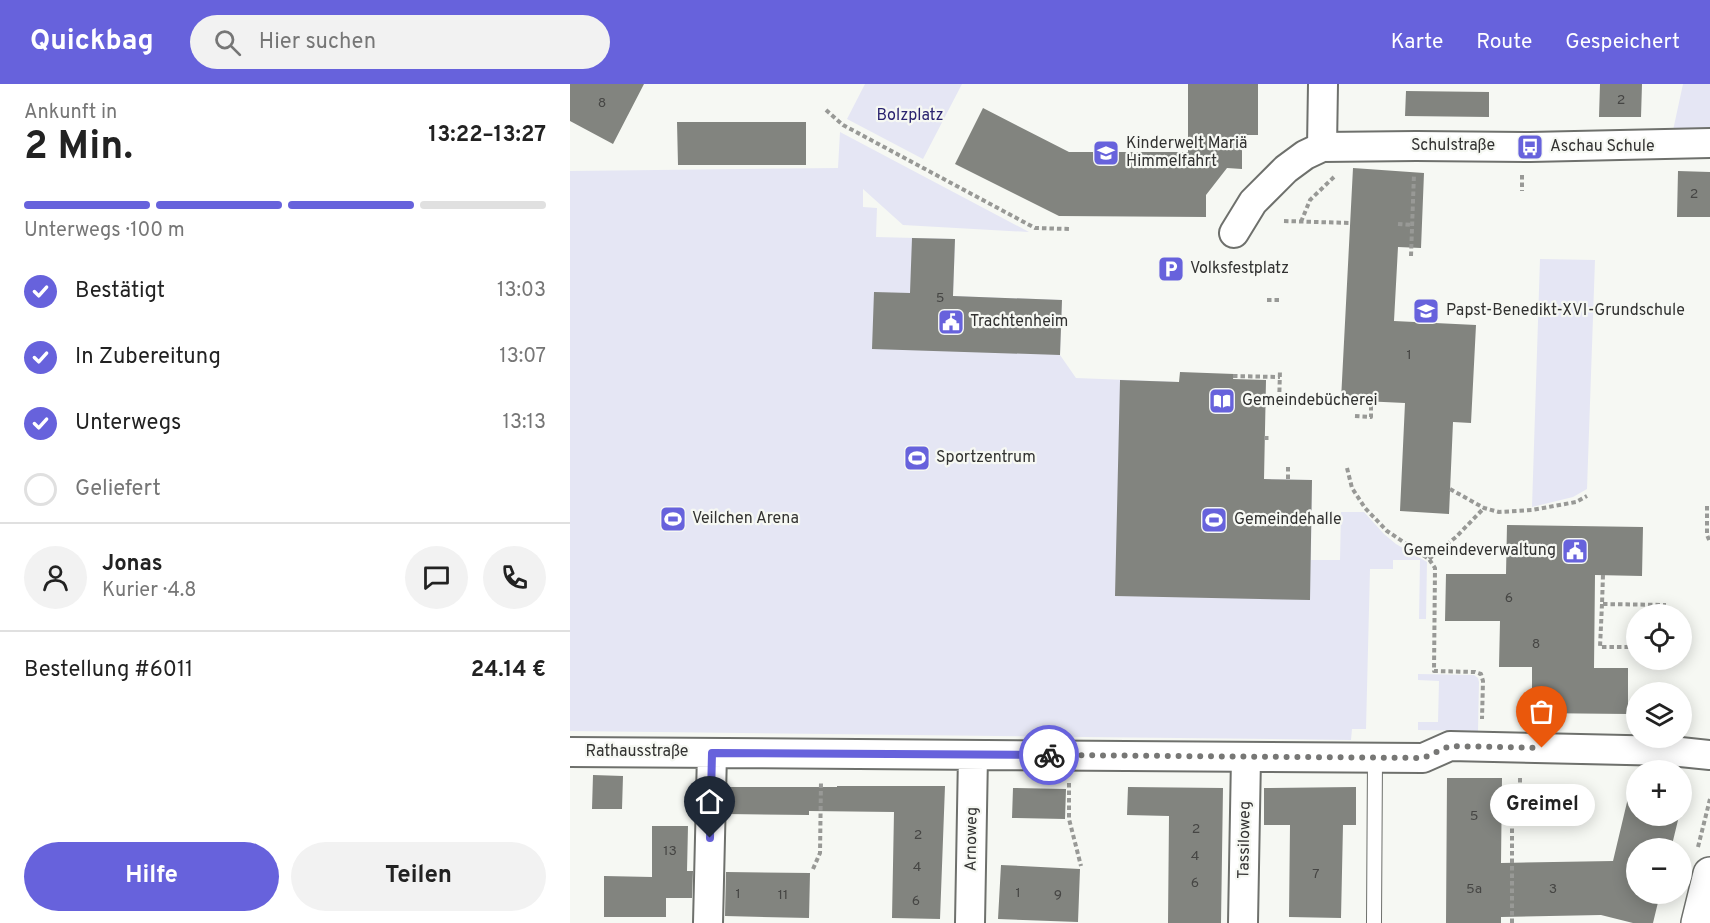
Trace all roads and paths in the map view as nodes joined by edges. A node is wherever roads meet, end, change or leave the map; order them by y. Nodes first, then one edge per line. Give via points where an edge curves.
1 (1323, 84) edge
2 (826, 110) dead end
3 (1710, 143) edge
4 (1416, 146) junction
5 (1322, 147) junction
6 (1340, 171) dead end
7 (1522, 172) dead end
8 (1522, 191) dead end
9 (1284, 221) dead end
10 (1301, 222) junction
11 (1350, 223) dead end
12 (1398, 224) dead end
13 (1412, 225) junction
14 (1070, 229) dead end
15 (1234, 233) dead end
16 (1411, 256) dead end
17 (1267, 300) dead end
18 (1282, 300) dead end
19 (1430, 309) dead end
20 (1428, 323) dead end
21 (1280, 370) dead end
22 (1233, 376) dead end
23 (1280, 377) junction
24 (1371, 401) dead end
25 (1279, 407) dead end
26 (1355, 416) dead end
27 (1288, 467) dead end
28 (1347, 468) dead end
29 (1288, 479) dead end
30 (1450, 489) dead end
31 (1587, 496) dead end
32 (1707, 506) dead end
33 (1484, 508) junction
34 (1710, 542) edge
35 (1429, 559) junction
36 (1604, 575) dead end
37 (1602, 604) junction
38 (1626, 604) edge
39 (1626, 647) edge
40 (1626, 745) edge
41 (1481, 747) junction
42 (1521, 747) junction
43 (1686, 748) edge
44 (570, 752) edge
45 (712, 753) junction
46 (822, 753) junction
47 (973, 754) junction
48 (1069, 755) junction
49 (1710, 755) edge
50 (1246, 757) junction
51 (1375, 758) junction
52 (1080, 866) dead end
53 (813, 869) dead end
54 (1710, 874) edge
55 (708, 923) edge
56 (970, 923) edge
57 (1243, 923) edge
58 (1374, 923) edge
59 (1512, 923) edge
60 (1698, 923) edge

1 - 5 street
2 - 14 path via 843,125 1035,228
3 - 4 street, Schulstraße
4 - 5 street, Schulstraße
4 - 13 path
5 - 15 street, Schulstraße via 1286,169 1253,202
6 - 10 path via 1310,200
7 - 8 path
9 - 10 path
10 - 11 path
12 - 13 path
13 - 16 path
17 - 18 path
19 - 20 path
21 - 23 path
22 - 23 path
23 - 25 path
24 - 26 path via 1371,417
27 - 29 path
28 - 35 path via 1352,488 1365,508 1387,531
30 - 33 path
31 - 33 path via 1576,502 1532,510 1499,512
32 - 34 path
33 - 35 path
35 - 41 path via 1435,568 1434,671 1481,674
36 - 37 path
37 - 38 path
37 - 39 path via 1600,647
40 - 42 street, Rathausstraße
41 - 42 street, Rathausstraße
41 - 51 street, Rathausstraße via 1450,746 1423,758
42 - 59 path via 1520,797 1512,811
43 - 49 street, Rathausstraße
44 - 45 street, Rathausstraße
45 - 46 street, Rathausstraße
45 - 55 street
46 - 47 street, Rathausstraße
46 - 53 path via 820,853
47 - 48 street, Rathausstraße
47 - 56 street, Arnoweg
48 - 50 street, Rathausstraße
48 - 52 path via 1069,819
50 - 51 street, Rathausstraße
50 - 57 street, Tassiloweg
51 - 58 lane
54 - 60 main road

